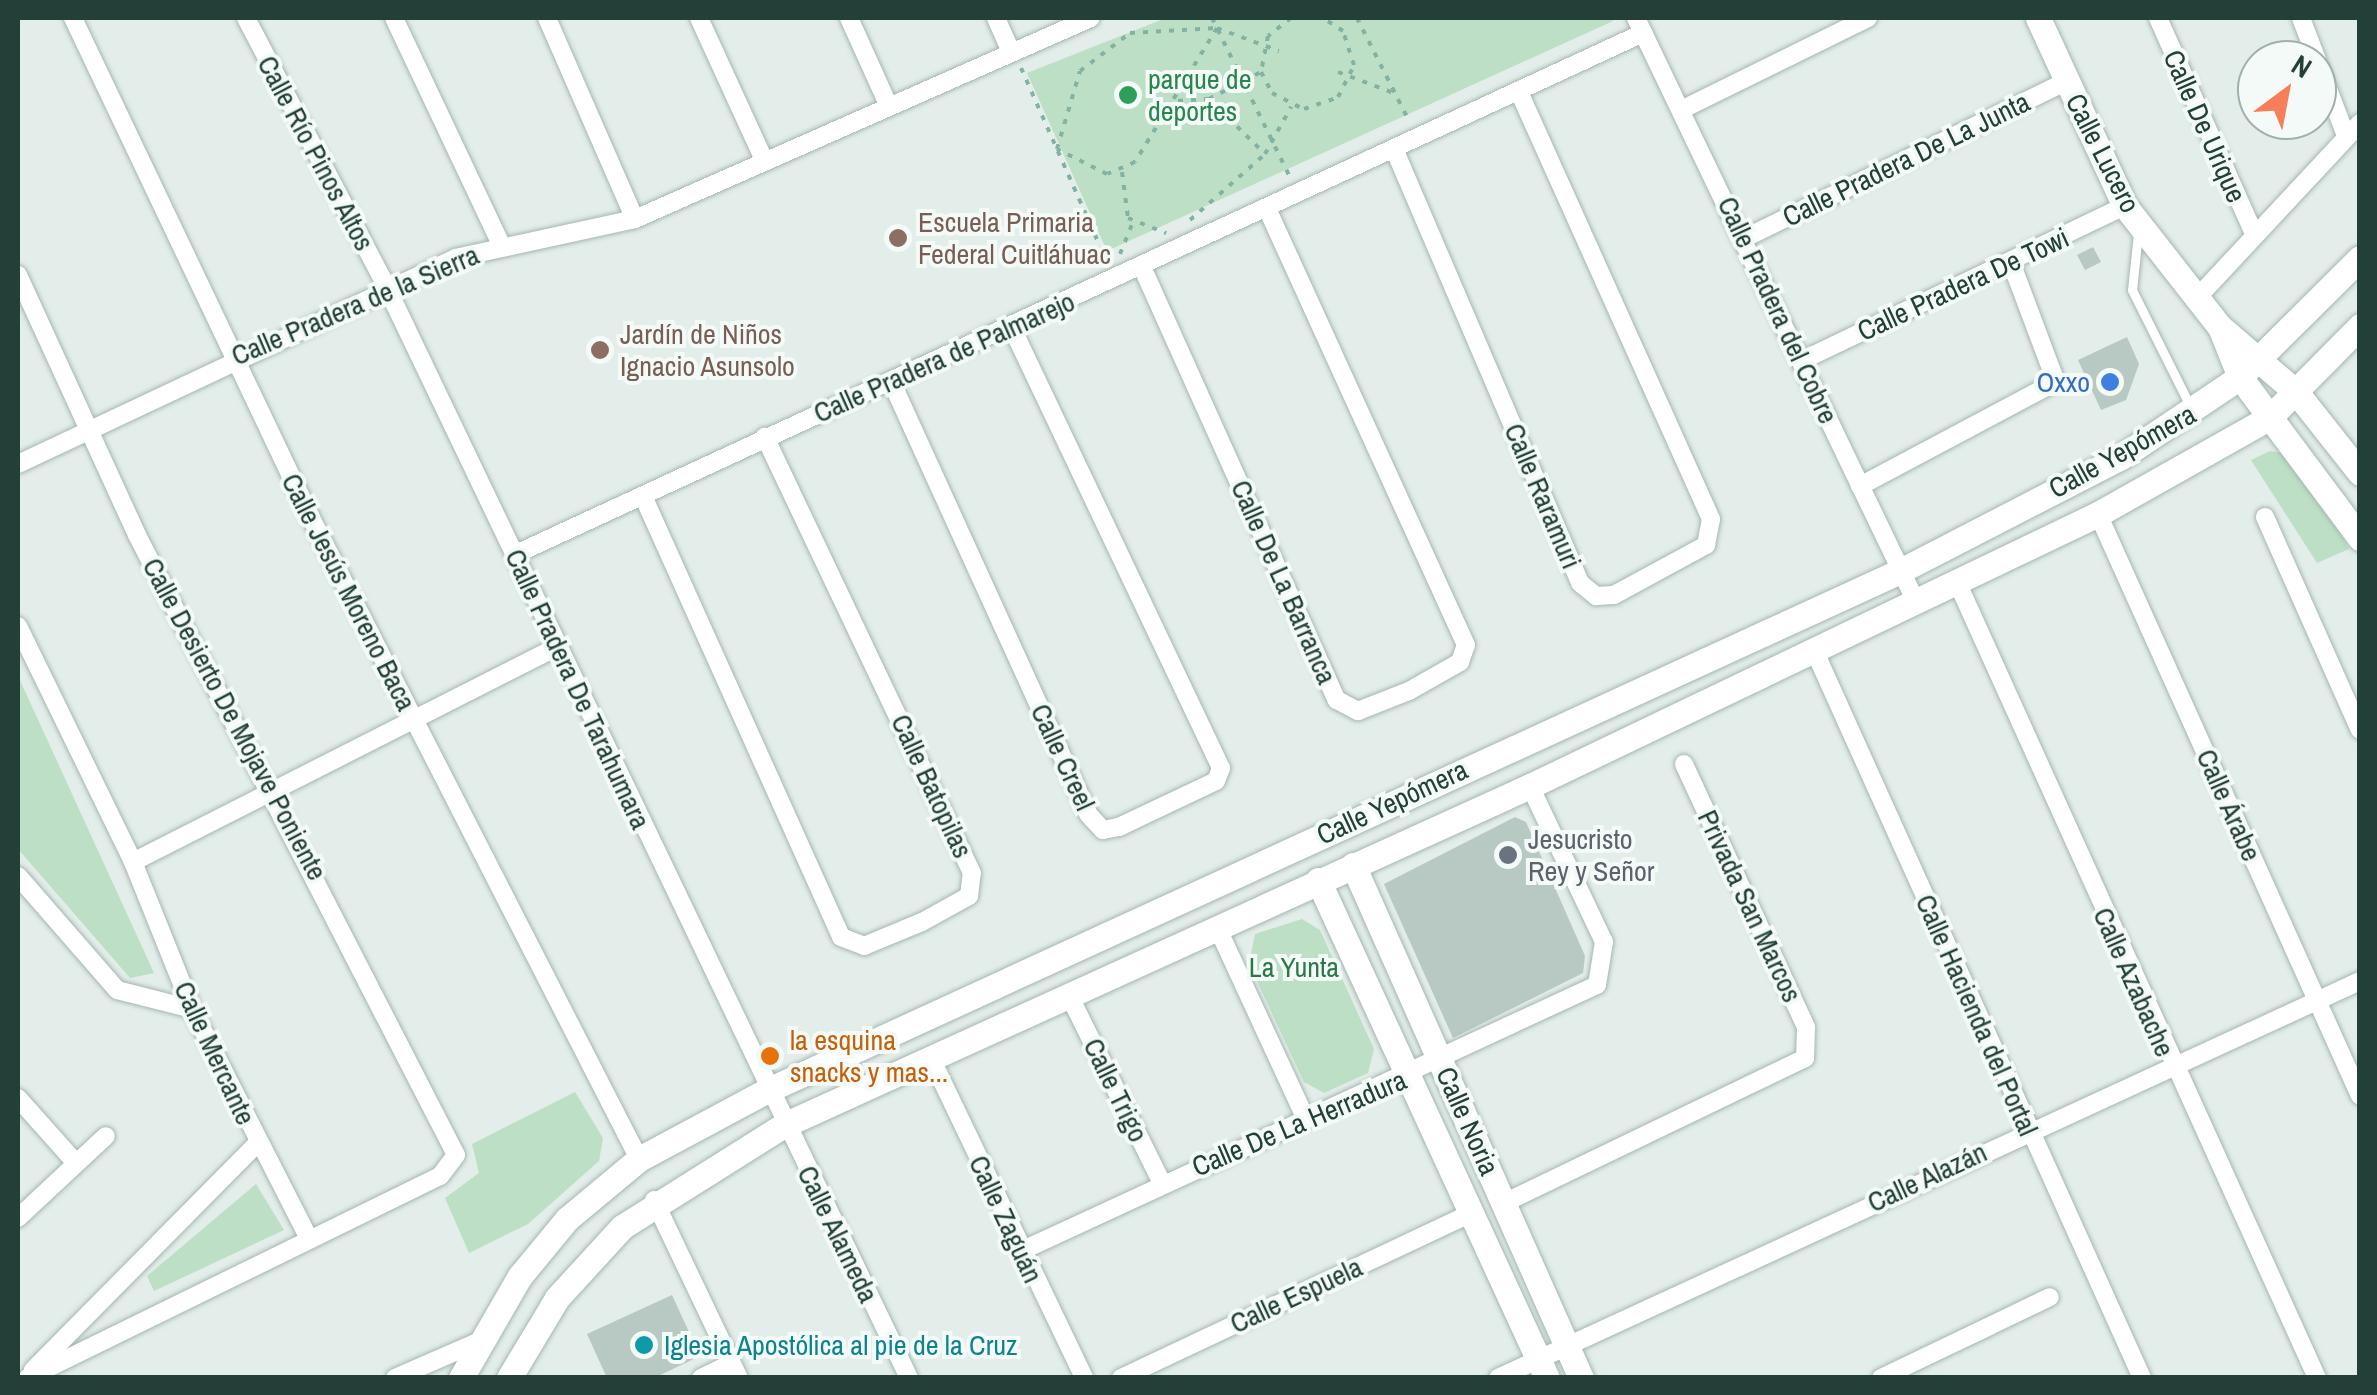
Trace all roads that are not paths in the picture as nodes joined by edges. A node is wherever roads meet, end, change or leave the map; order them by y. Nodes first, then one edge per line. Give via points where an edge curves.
1 (72, 18) edge
2 (246, 18) edge
3 (394, 18) edge
4 (547, 18) edge
5 (699, 18) edge
6 (849, 18) edge
7 (996, 18) edge
8 (1091, 18) edge
9 (1868, 18) edge
10 (2038, 18) edge
11 (2158, 18) edge
12 (2302, 18) edge
13 (1639, 25) edge
14 (1015, 57) junction
15 (2066, 82) junction
16 (1518, 92) junction
17 (887, 102) junction
18 (1686, 108) junction
19 (2353, 130) edge
20 (1394, 150) junction
21 (765, 162) junction
22 (1267, 208) junction
23 (2133, 216) junction
24 (636, 219) junction
25 (2254, 234) junction
26 (1746, 238) junction
27 (501, 244) junction
28 (2360, 258) edge
29 (2011, 262) junction
30 (1142, 266) junction
31 (18, 275) edge
32 (387, 288) junction
33 (2196, 299) junction
34 (2360, 326) edge
35 (2220, 327) junction
36 (1012, 328) junction
37 (232, 358) junction
38 (2262, 358) junction
39 (1801, 361) junction
40 (2240, 377) junction
41 (892, 384) junction
42 (2296, 392) junction
43 (2194, 413) junction
44 (2270, 418) junction
45 (87, 431) junction
46 (765, 437) junction
47 (18, 464) edge
48 (2359, 470) edge
49 (1860, 486) junction
50 (642, 496) junction
51 (2098, 514) junction
52 (2265, 517) dead end
53 (2360, 538) edge
54 (516, 554) junction
55 (1900, 571) junction
56 (1958, 584) junction
57 (1917, 604) junction
58 (18, 626) edge
59 (556, 648) junction
60 (1815, 652) junction
61 (412, 719) junction
62 (2360, 730) edge
63 (1684, 764) dead end
64 (1530, 786) junction
65 (276, 790) junction
66 (133, 862) junction
67 (1353, 865) junction
68 (18, 876) edge
69 (1318, 880) junction
70 (1218, 929) junction
71 (2360, 982) edge
72 (1070, 997) junction
73 (2317, 1002) junction
74 (192, 1009) junction
75 (932, 1058) junction
76 (1444, 1063) junction
77 (2171, 1066) junction
78 (1408, 1075) junction
79 (766, 1091) junction
80 (2360, 1096) edge
81 (18, 1098) edge
82 (1305, 1117) junction
83 (784, 1125) junction
84 (2028, 1130) junction
85 (106, 1136) dead end
86 (258, 1143) junction
87 (638, 1159) junction
88 (76, 1163) junction
89 (1162, 1183) junction
90 (654, 1200) junction
91 (1504, 1203) junction
92 (1471, 1213) junction
93 (18, 1218) edge
94 (309, 1239) junction
95 (1021, 1252) junction
96 (2050, 1297) dead end
97 (475, 1343) junction
98 (1566, 1346) junction
99 (1543, 1368) edge
100 (736, 1370) edge
101 (27, 1378) edge
102 (395, 1378) edge
103 (461, 1378) edge
104 (509, 1378) edge
105 (702, 1378) edge
106 (909, 1378) edge
107 (1084, 1378) edge
108 (1121, 1378) edge
109 (1498, 1378) edge
110 (1581, 1378) edge
111 (1882, 1378) edge
112 (2142, 1378) edge
113 (2317, 1378) edge

1 - 37 street, Calle Jesús Moreno Baca
2 - 32 street, Calle Río Pinos Altos
3 - 27 street
4 - 24 street
5 - 21 street
6 - 17 street
7 - 14 street
8 - 14 street, Calle Pradera de la Sierra
9 - 18 street
10 - 15 main road, Calle Lucero
11 - 25 street, Calle De Urique
12 - 19 street
13 - 16 street, Calle Pradera de Palmarejo
13 - 18 street, Calle Pradera del Cobre
14 - 17 street, Calle Pradera de la Sierra
15 - 23 main road, Calle Lucero
15 - 26 street, Calle Pradera De La Junta
16 - 20 street, Calle Pradera de Palmarejo
16 - 20 street, Calle Raramuri via 1712,519 1706,545 1614,596 1596,596 1580,582
17 - 21 street, Calle Pradera de la Sierra
18 - 26 street, Calle Pradera del Cobre
19 - 25 street
20 - 22 street, Calle Pradera de Palmarejo
21 - 24 street, Calle Pradera de la Sierra
22 - 30 street, Calle Pradera de Palmarejo
22 - 30 street, Calle De La Barranca via 1466,645 1460,662 1409,690 1358,711 1337,700
23 - 29 street, Calle Pradera De Towi
23 - 33 main road, Calle Lucero
23 - 43 lane via 2132,290
24 - 27 street, Calle Pradera de la Sierra
25 - 33 street
26 - 39 street, Calle Pradera del Cobre
27 - 32 street, Calle Pradera de la Sierra
28 - 38 main road, Calle Yepómera
29 - 39 street, Calle Pradera De Towi
29 - 49 street via 2056,382
30 - 36 street, Calle Pradera de Palmarejo
31 - 45 street, Calle Desierto De Mojave Poniente
32 - 37 street, Calle Pradera de la Sierra
32 - 54 street, Calle Pradera De Tarahumara
33 - 35 main road, Calle Lucero
34 - 42 main road, Calle Yepómera
35 - 38 main road, Calle Lucero
35 - 40 main road, Calle Lucero
36 - 41 street, Calle Pradera de Palmarejo
36 - 41 street, Calle Creel via 1221,768 1216,781 1137,819 1103,830 1088,814
37 - 45 street, Calle Pradera de la Sierra
37 - 61 street, Calle Jesús Moreno Baca
38 - 40 main road, Calle Yepómera
38 - 42 main road, Calle Lucero
39 - 49 street, Calle Pradera del Cobre
40 - 43 main road, Calle Yepómera
40 - 44 main road, Calle Lucero
41 - 46 street, Calle Pradera de Palmarejo
42 - 44 main road, Calle Yepómera
42 - 48 main road, Calle Lucero
43 - 55 main road, Calle Yepómera
44 - 51 main road, Calle Yepómera
44 - 53 main road, Calle Lucero
45 - 47 street, Calle Pradera de la Sierra
45 - 65 street, Calle Desierto De Mojave Poniente
46 - 50 street, Calle Pradera de Palmarejo
46 - 50 street, Calle Batopilas via 972,872 969,896 922,922 864,946 841,937
49 - 55 street, Calle Pradera del Cobre
50 - 54 street, Calle Pradera de Palmarejo
51 - 56 main road, Calle Yepómera
51 - 73 street, Calle Árabe
52 - 62 street
54 - 59 street, Calle Pradera De Tarahumara
55 - 57 street, Calle Pradera del Cobre
55 - 79 main road, Calle Yepómera
56 - 57 main road, Calle Yepómera
56 - 77 street, Calle Azabache
57 - 60 main road, Calle Yepómera
58 - 66 street, Calle Mercante
59 - 61 street
59 - 79 street, Calle Pradera De Tarahumara
60 - 64 main road, Calle Yepómera
60 - 84 street, Calle Hacienda del Portal
61 - 65 street
61 - 87 street, Calle Jesús Moreno Baca
63 - 91 street, Privada San Marcos via 1809,1050 1782,1075
64 - 67 main road, Calle Yepómera
64 - 76 street, Calle De La Herradura via 1604,942 1605,972 1577,1000
65 - 66 street
65 - 94 street, Calle Desierto De Mojave Poniente via 450,1132 454,1161
66 - 74 street, Calle Mercante
67 - 69 main road, Calle Yepómera
67 - 76 main road, Calle Noria
68 - 74 street via 117,990
69 - 70 main road, Calle Yepómera
69 - 78 main road, Calle Noria
70 - 72 main road, Calle Yepómera
70 - 82 street
71 - 73 street, Calle Alazán
72 - 75 main road, Calle Yepómera
72 - 89 street, Calle Trigo
73 - 77 street, Calle Alazán
73 - 80 street, Calle Árabe
74 - 86 street, Calle Mercante
75 - 83 main road, Calle Yepómera
75 - 95 street, Calle Zaguán
76 - 78 street, Calle De La Herradura
76 - 91 main road, Calle Noria
77 - 84 street, Calle Alazán
77 - 113 street, Calle Azabache
78 - 82 street, Calle De La Herradura
78 - 92 main road, Calle Noria
79 - 83 street, Calle Alameda
79 - 87 main road, Calle Yepómera
81 - 88 street
82 - 89 street, Calle De La Herradura
83 - 90 main road, Calle Yepómera
83 - 106 street, Calle Alameda
84 - 98 street, Calle Alazán
84 - 112 street, Calle Hacienda del Portal
85 - 88 street
86 - 94 street, Calle Mercante
86 - 101 street
87 - 97 main road, Calle Yepómera via 567,1219
88 - 93 street
89 - 95 street, Calle De La Herradura
90 - 100 street
90 - 104 main road, Calle Yepómera via 557,1298
91 - 98 main road, Calle Noria
92 - 99 main road, Calle Noria
92 - 108 street, Calle Espuela
94 - 101 street
95 - 107 street, Calle Zaguán
96 - 111 street
97 - 102 street
97 - 103 main road, Calle Yepómera
98 - 99 street, Calle Alazán
98 - 110 main road, Calle Noria
99 - 109 street, Calle Alazán
100 - 105 street

